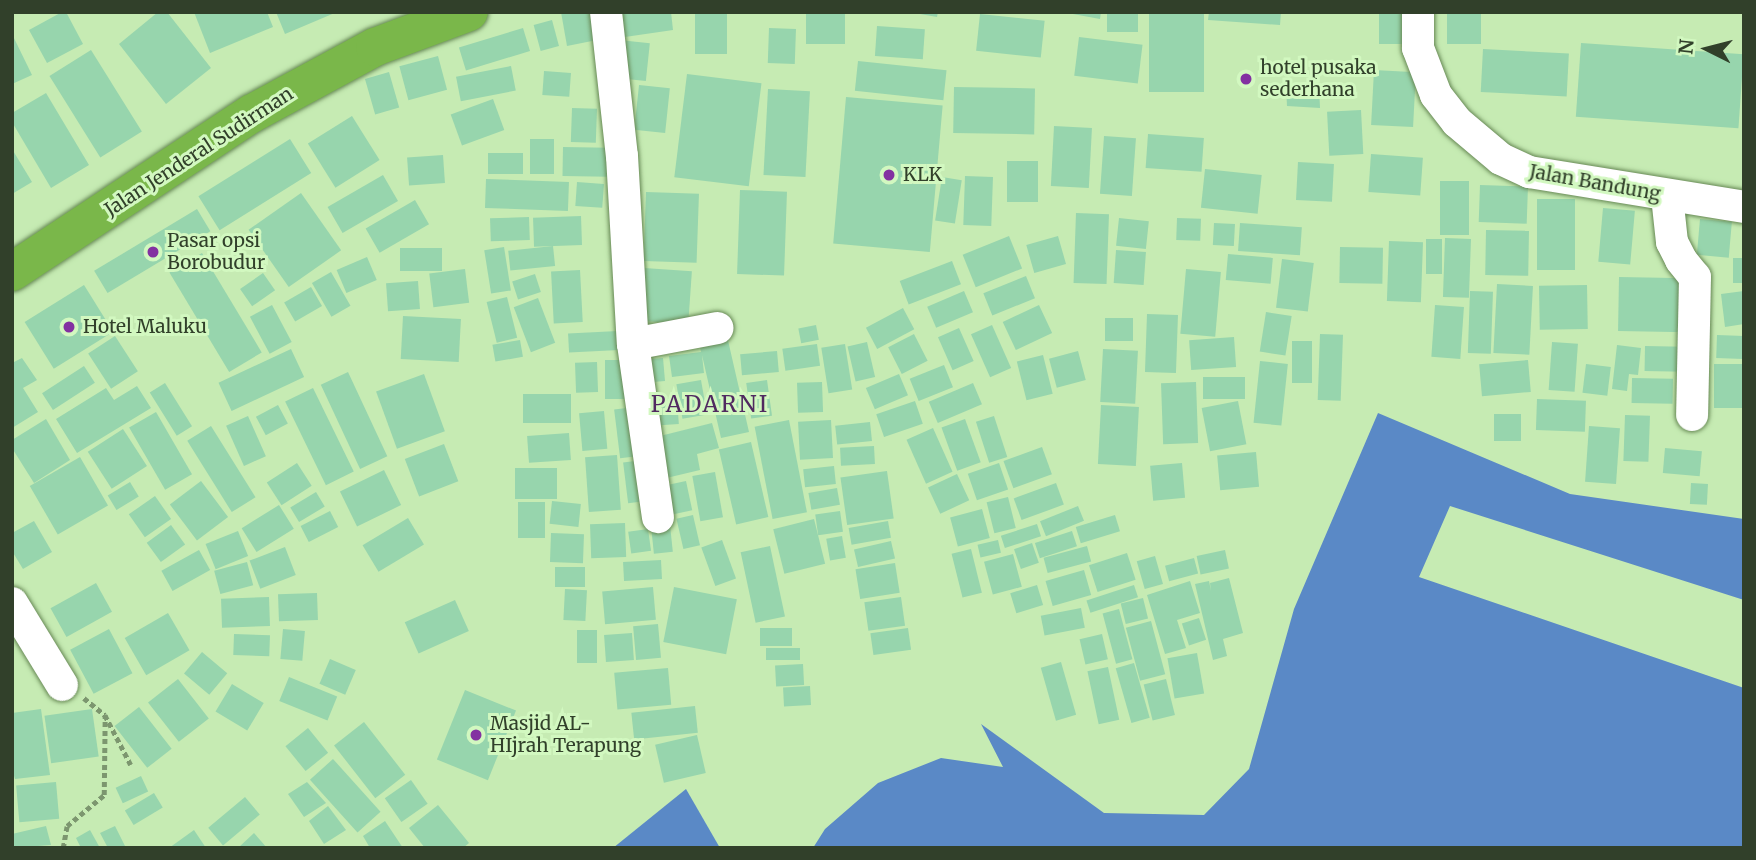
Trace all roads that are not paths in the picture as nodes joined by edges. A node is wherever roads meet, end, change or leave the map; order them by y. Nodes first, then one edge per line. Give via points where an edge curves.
1 (469, 12) edge
2 (606, 12) edge
3 (1418, 12) edge
4 (1667, 196) junction
5 (1744, 206) edge
6 (13, 269) edge
7 (718, 328) dead end
8 (633, 344) junction
9 (1692, 415) dead end
10 (658, 517) dead end
11 (12, 603) edge
12 (62, 685) road end

1 - 6 highway, Jalan Jenderal Sudirman via 375,47 251,114
2 - 8 street via 622,156
3 - 4 street, Jalan Bandung via 1418,48 1436,95 1457,122 1493,153 1529,172
4 - 5 street, Jalan Bandung
4 - 9 street via 1672,242 1695,277
7 - 8 street
8 - 10 street
11 - 12 street

